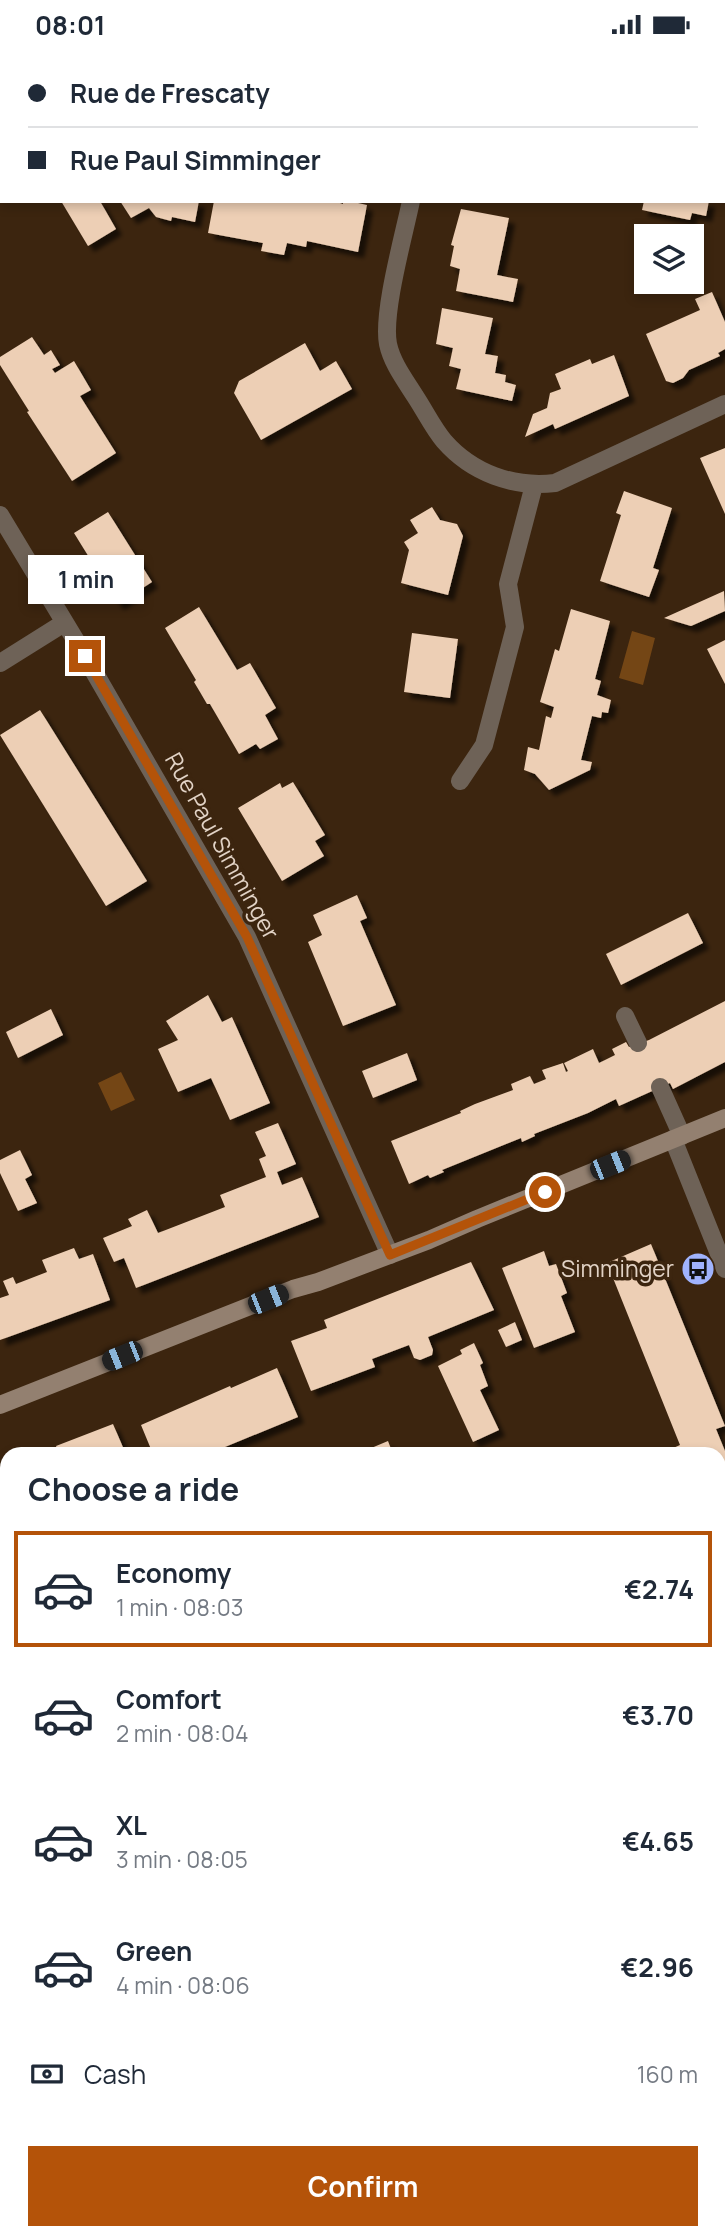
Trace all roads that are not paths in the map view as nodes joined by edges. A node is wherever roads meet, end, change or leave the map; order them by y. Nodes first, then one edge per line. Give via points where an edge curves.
1 (411, 203) edge
2 (725, 404) edge
3 (534, 485) junction
4 (0, 515) edge
5 (64, 623) junction
6 (0, 663) edge
7 (460, 781) dead end
8 (625, 1016) dead end
9 (638, 1043) dead end
10 (660, 1087) dead end
11 (725, 1118) edge
12 (678, 1138) junction
13 (390, 1255) junction
14 (725, 1269) edge
15 (0, 1405) edge

1 - 3 street via 387,317 388,343 396,366 455,452 494,476
2 - 3 street via 555,483
3 - 7 street via 508,584 515,627 484,745
4 - 5 street, Rue Paul Simminger
5 - 6 street
5 - 13 street, Rue Paul Simminger via 247,937
8 - 9 street
10 - 12 street
11 - 12 street
12 - 13 street
12 - 14 street
13 - 15 street

